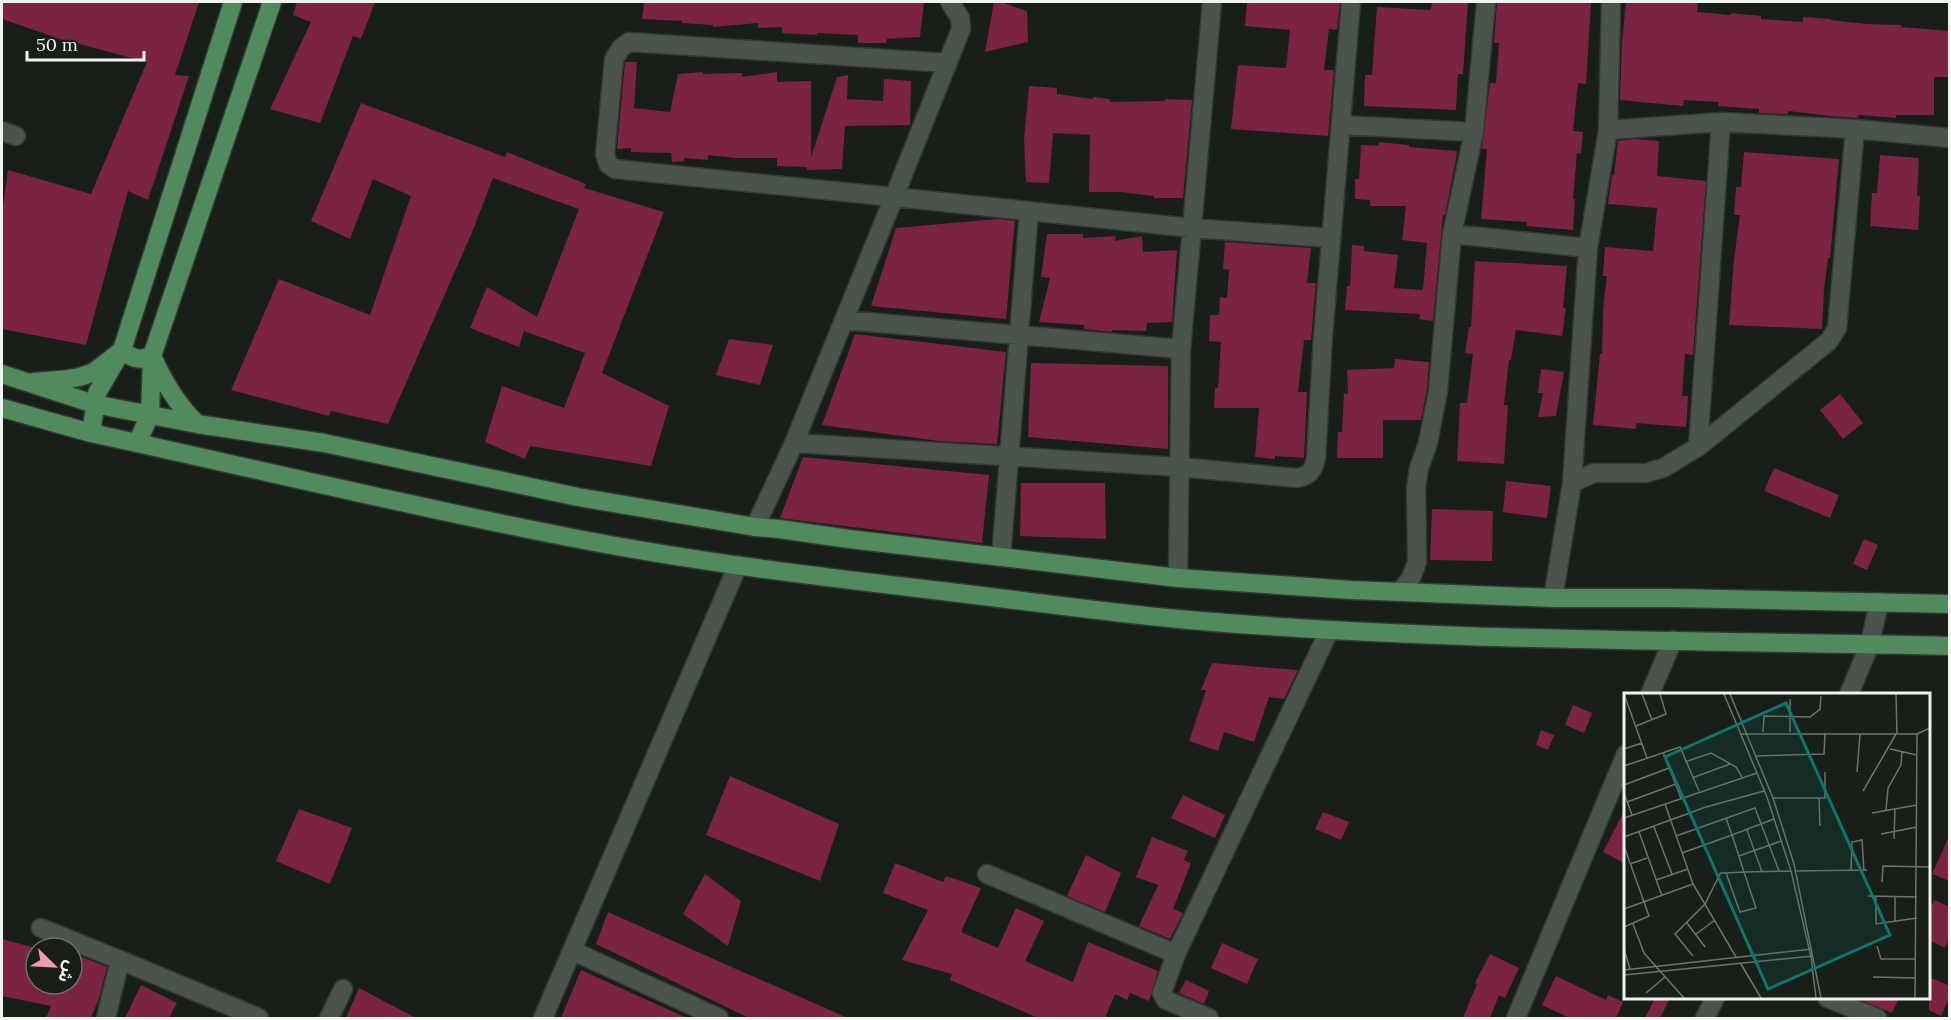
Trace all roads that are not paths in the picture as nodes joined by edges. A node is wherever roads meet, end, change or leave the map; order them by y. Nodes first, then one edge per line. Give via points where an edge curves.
1 (233, 2) edge
2 (272, 2) edge
3 (950, 2) edge
4 (1212, 2) edge
5 (1351, 2) edge
6 (1486, 2) edge
7 (1611, 2) edge
8 (948, 63) junction
9 (1721, 122) junction
10 (1341, 125) junction
11 (1855, 129) junction
12 (1608, 130) junction
13 (1474, 132) junction
14 (1950, 138) edge
15 (894, 197) junction
16 (1029, 211) junction
17 (1192, 228) junction
18 (1452, 234) junction
19 (1331, 238) junction
20 (1588, 248) junction
21 (844, 320) junction
22 (1019, 335) junction
23 (1182, 349) junction
24 (122, 350) junction
25 (152, 356) junction
26 (2, 374) edge
27 (28, 382) junction
28 (94, 404) junction
29 (2, 408) edge
30 (150, 415) junction
31 (197, 424) junction
32 (91, 433) junction
33 (137, 443) junction
34 (794, 443) junction
35 (1698, 447) junction
36 (1009, 458) junction
37 (1179, 467) junction
38 (1572, 483) junction
39 (755, 527) junction
40 (1001, 557) junction
41 (738, 565) junction
42 (1178, 578) junction
43 (1400, 592) junction
44 (1553, 598) junction
45 (1879, 602) junction
46 (1950, 604) edge
47 (1329, 631) junction
48 (1673, 640) junction
49 (1870, 644) junction
50 (1950, 646) edge
51 (1650, 693) edge
52 (1849, 693) edge
53 (1624, 759) edge
54 (987, 874) dead end
55 (41, 928) dead end
56 (573, 951) junction
57 (1176, 954) junction
58 (120, 960) junction
59 (343, 989) dead end
60 (1714, 999) edge
61 (1829, 999) edge
62 (1848, 1008) edge
63 (106, 1018) edge
64 (259, 1018) edge
65 (329, 1018) edge
66 (543, 1018) edge
67 (719, 1018) edge
68 (1209, 1018) edge
69 (1516, 1018) edge
70 (1705, 1018) edge
71 (1877, 1018) edge

1 - 24 main road
2 - 25 main road
3 - 8 street via 960,18 961,29
4 - 17 street
5 - 10 street
6 - 13 street
7 - 12 street
8 - 15 street
8 - 15 street via 629,42 614,59 605,154 615,170
9 - 11 street
9 - 12 street
9 - 35 street
10 - 13 street
10 - 19 street
11 - 14 street
11 - 35 street via 1834,335
12 - 20 street
13 - 18 street
15 - 16 street
15 - 21 street
16 - 17 street
16 - 22 street
17 - 19 street
17 - 23 street
18 - 20 street
18 - 43 street via 1438,391 1416,489 1417,562
19 - 37 street via 1316,458 1311,472 1297,478
20 - 38 street
21 - 22 street
21 - 34 street
22 - 23 street
22 - 36 street
23 - 37 street
24 - 25 main road via 135,359
24 - 27 main road via 82,376
24 - 28 main road via 102,382
25 - 30 main road
25 - 31 main road via 173,398
26 - 27 main road
27 - 28 main road
28 - 30 main road
28 - 32 main road
29 - 32 main road
30 - 31 main road
30 - 33 main road
31 - 39 main road via 324,443 578,497
32 - 33 main road
33 - 41 main road via 571,538
34 - 36 street
34 - 39 street
35 - 38 street via 1663,468 1646,473 1594,473
36 - 37 street
36 - 40 street
37 - 42 street
38 - 44 street
39 - 40 main road
40 - 42 main road
41 - 47 main road via 1174,618
41 - 56 street
42 - 43 main road
43 - 44 main road
44 - 45 main road
45 - 46 main road
45 - 49 street
47 - 48 main road
47 - 57 street
48 - 49 main road
48 - 51 street
49 - 50 main road
49 - 52 street
53 - 69 street
54 - 57 street
55 - 58 street
56 - 66 street
56 - 67 street
57 - 68 street via 1163,997
58 - 63 street
58 - 64 street
59 - 65 street
60 - 70 street
61 - 62 street
62 - 71 street

